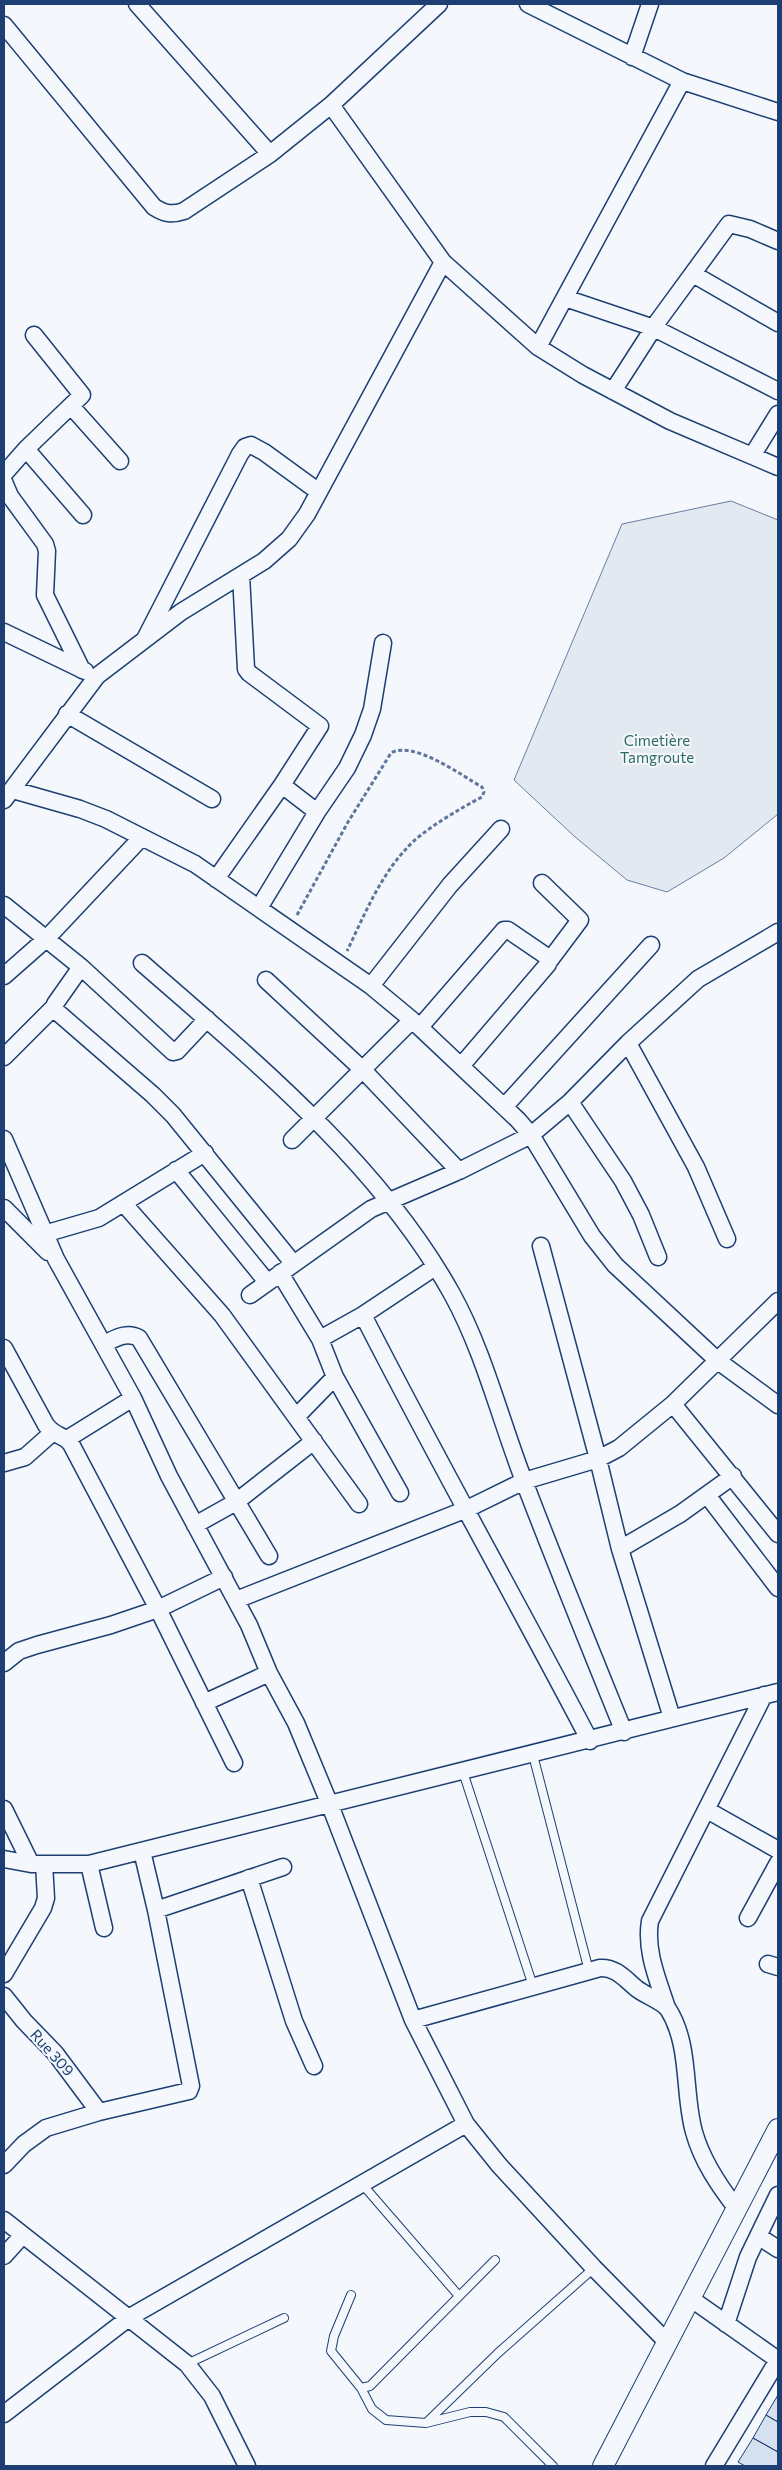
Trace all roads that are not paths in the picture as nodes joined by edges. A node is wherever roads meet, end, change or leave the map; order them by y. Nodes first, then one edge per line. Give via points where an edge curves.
1 (137, 4) edge
2 (439, 4) edge
3 (528, 4) edge
4 (650, 4) edge
5 (4, 26) edge
6 (632, 57) junction
7 (682, 82) junction
8 (331, 105) junction
9 (778, 112) edge
10 (270, 154) junction
11 (778, 241) edge
12 (443, 262) junction
13 (693, 274) junction
14 (565, 298) junction
15 (778, 323) edge
16 (654, 328) junction
17 (34, 335) dead end
18 (538, 347) junction
19 (613, 391) junction
20 (778, 391) edge
21 (71, 406) junction
22 (778, 414) edge
23 (26, 449) junction
24 (752, 456) junction
25 (120, 461) dead end
26 (778, 467) edge
27 (4, 474) edge
28 (4, 482) edge
29 (319, 492) junction
30 (83, 515) dead end
31 (241, 575) junction
32 (4, 632) edge
33 (383, 642) dead end
34 (142, 644) junction
35 (82, 670) junction
36 (97, 676) junction
37 (67, 714) junction
38 (282, 785) junction
39 (9, 795) edge
40 (212, 799) dead end
41 (317, 812) junction
42 (501, 829) dead end
43 (142, 837) junction
44 (216, 879) junction
45 (542, 883) dead end
46 (4, 905) edge
47 (259, 908) junction
48 (778, 932) edge
49 (46, 939) junction
50 (651, 945) dead end
51 (550, 960) junction
52 (142, 962) dead end
53 (81, 967) junction
54 (4, 976) edge
55 (266, 980) dead end
56 (371, 986) junction
57 (54, 1007) junction
58 (206, 1019) junction
59 (416, 1024) junction
60 (628, 1043) junction
61 (4, 1058) edge
62 (461, 1066) junction
63 (363, 1070) junction
64 (570, 1102) junction
65 (504, 1107) junction
66 (313, 1118) junction
67 (531, 1135) junction
68 (292, 1140) dead end
69 (5, 1145) edge
70 (205, 1153) junction
71 (176, 1170) junction
72 (459, 1171) junction
73 (388, 1200) junction
74 (124, 1204) junction
75 (4, 1208) edge
76 (44, 1234) junction
77 (727, 1239) dead end
78 (541, 1246) dead end
79 (658, 1257) dead end
80 (56, 1259) junction
81 (293, 1263) junction
82 (435, 1267) junction
83 (280, 1273) junction
84 (266, 1282) junction
85 (250, 1295) dead end
86 (778, 1301) edge
87 (364, 1315) junction
88 (320, 1339) junction
89 (103, 1344) junction
90 (4, 1348) edge
91 (718, 1361) junction
92 (335, 1377) junction
93 (132, 1398) junction
94 (673, 1404) junction
95 (778, 1405) edge
96 (296, 1417) junction
97 (60, 1436) junction
98 (314, 1442) junction
99 (598, 1459) junction
100 (4, 1463) edge
101 (733, 1476) junction
102 (524, 1481) junction
103 (400, 1493) dead end
104 (707, 1495) junction
105 (236, 1502) junction
106 (359, 1504) dead end
107 (467, 1509) junction
108 (196, 1525) junction
109 (778, 1534) edge
110 (620, 1549) junction
111 (269, 1556) dead end
112 (224, 1577) junction
113 (778, 1588) edge
114 (236, 1600) junction
115 (158, 1609) junction
116 (4, 1663) edge
117 (270, 1673) junction
118 (771, 1694) edge
119 (204, 1703) junction
120 (672, 1718) junction
121 (624, 1732) junction
122 (590, 1741) junction
123 (533, 1755) junction
124 (234, 1763) dead end
125 (462, 1772) junction
126 (330, 1804) junction
127 (4, 1809) edge
128 (707, 1810) junction
129 (778, 1850) edge
130 (142, 1851) junction
131 (4, 1859) edge
132 (778, 1863) edge
133 (37, 1864) junction
134 (89, 1864) junction
135 (283, 1867) dead end
136 (249, 1878) junction
137 (156, 1910) junction
138 (748, 1918) dead end
139 (104, 1928) dead end
140 (589, 1971) junction
141 (4, 1974) edge
142 (533, 1986) junction
143 (4, 1996) edge
144 (667, 2008) junction
145 (414, 2020) junction
146 (314, 2066) dead end
147 (98, 2112) junction
148 (466, 2124) junction
149 (778, 2129) edge
150 (4, 2165) edge
151 (362, 2184) junction
152 (778, 2195) edge
153 (737, 2209) junction
154 (4, 2220) edge
155 (22, 2236) junction
156 (758, 2236) junction
157 (778, 2249) edge
158 (4, 2256) edge
159 (495, 2260) dead end
160 (594, 2268) junction
161 (351, 2295) dead end
162 (459, 2296) junction
163 (690, 2298) junction
164 (130, 2317) junction
165 (284, 2318) dead end
166 (726, 2324) junction
167 (666, 2342) junction
168 (778, 2360) edge
169 (187, 2364) junction
170 (361, 2388) junction
171 (4, 2414) edge
172 (426, 2423) junction
173 (246, 2466) edge
174 (553, 2466) edge
175 (603, 2466) edge
176 (714, 2466) edge

1 - 10 street
2 - 8 street
3 - 6 street
4 - 6 street
5 - 10 street via 154,208 163,213 173,215 184,211
6 - 7 street
7 - 9 street
7 - 14 street
8 - 10 street
8 - 12 street
11 - 13 street via 729,224
12 - 18 street
12 - 29 street
13 - 15 street
13 - 16 street
14 - 16 street
14 - 18 street
16 - 19 street
16 - 20 street
17 - 21 street via 81,391 80,398
18 - 19 street
19 - 24 street via 670,421
21 - 23 street
21 - 25 street
22 - 24 street
23 - 27 street
23 - 30 street
24 - 26 street
28 - 35 street via 10,496 45,544 46,595
29 - 31 street via 289,539 264,562
29 - 34 street via 264,452 251,445 245,447
31 - 34 street via 181,612
31 - 38 street via 246,669 320,726
32 - 35 street
33 - 41 street via 372,709 363,735
34 - 36 street
35 - 36 street
36 - 37 street
37 - 39 street
37 - 40 street
38 - 41 street
38 - 44 street
39 - 43 street via 80,808
41 - 47 street
42 - 56 street via 450,885
43 - 44 street via 195,864
43 - 49 street
44 - 47 street
45 - 51 street via 580,920
46 - 49 street
47 - 56 street
48 - 60 street via 698,979
49 - 53 street
49 - 54 street
50 - 65 street
51 - 59 street via 504,930
51 - 62 street
52 - 58 street
53 - 57 street
53 - 58 street via 173,1052
55 - 63 street
56 - 59 street
57 - 61 street
57 - 70 street via 153,1095
58 - 66 street
59 - 62 street
59 - 63 street
60 - 64 street
60 - 77 street via 696,1167
62 - 65 street
63 - 66 street
63 - 72 street
64 - 67 street
64 - 79 street via 624,1181
65 - 67 street
66 - 68 street
66 - 73 street
67 - 72 street
67 - 91 street via 604,1252
69 - 76 street
70 - 71 street
70 - 81 street
71 - 74 street
71 - 84 street
72 - 73 street
73 - 81 street
73 - 82 street
74 - 76 street via 99,1218
74 - 96 street via 222,1315
75 - 80 street
76 - 80 street
78 - 99 street
80 - 89 street
81 - 83 street
82 - 87 street
82 - 102 street via 452,1293 480,1355
83 - 84 street
83 - 88 street
84 - 85 street
86 - 91 street
87 - 88 street
87 - 107 street
88 - 92 street
89 - 93 street
89 - 105 street via 125,1334 139,1338
90 - 97 street
91 - 94 street
91 - 95 street
92 - 96 street
92 - 103 street
93 - 97 street
93 - 108 street
94 - 99 street via 636,1436
94 - 101 street
96 - 98 street
97 - 100 street via 25,1457
97 - 115 street via 100,1495
98 - 105 street
98 - 106 street
99 - 102 street
99 - 110 street
101 - 104 street
101 - 109 street
102 - 107 street
102 - 121 street
104 - 110 street
104 - 113 street
105 - 108 street
105 - 111 street
107 - 114 street
107 - 122 street
108 - 112 street
110 - 120 street
112 - 114 street
112 - 115 street
114 - 117 street
115 - 116 street via 37,1644
115 - 119 street
117 - 119 street
117 - 126 street via 296,1723
118 - 120 street
118 - 128 street
119 - 124 street
120 - 121 street
121 - 122 street
122 - 123 street
123 - 125 street
123 - 140 lane
125 - 126 street
125 - 142 lane
126 - 130 street
126 - 145 street
127 - 133 street
128 - 129 street
128 - 144 street via 650,1921 648,1933 652,1961
130 - 134 street
130 - 137 street
131 - 133 street
132 - 138 street
133 - 134 street
133 - 141 street via 46,1898
134 - 139 street
135 - 136 street
136 - 137 street
136 - 146 street via 294,2021
137 - 147 street via 191,2086 189,2091
140 - 142 street
140 - 144 street via 606,1968 617,1972
142 - 145 street
143 - 147 street, Rue 309 via 54,2053
144 - 153 street via 684,2057 695,2134 715,2180
145 - 148 street
147 - 150 street via 46,2128 24,2144
148 - 151 street
148 - 160 street via 499,2165
149 - 153 street
151 - 162 lane
151 - 164 street
152 - 156 street
153 - 163 street
154 - 155 street
155 - 158 street
155 - 164 street
156 - 157 street
156 - 166 street
159 - 162 lane
160 - 167 street
160 - 172 lane via 498,2353
161 - 170 lane via 331,2351
162 - 170 lane via 370,2386
163 - 166 street
163 - 167 street
164 - 169 street
164 - 171 street
165 - 169 lane
166 - 168 street
167 - 175 street
168 - 176 street
169 - 173 street via 212,2396
170 - 172 lane via 378,2416 386,2420
172 - 174 lane via 470,2412 504,2417

